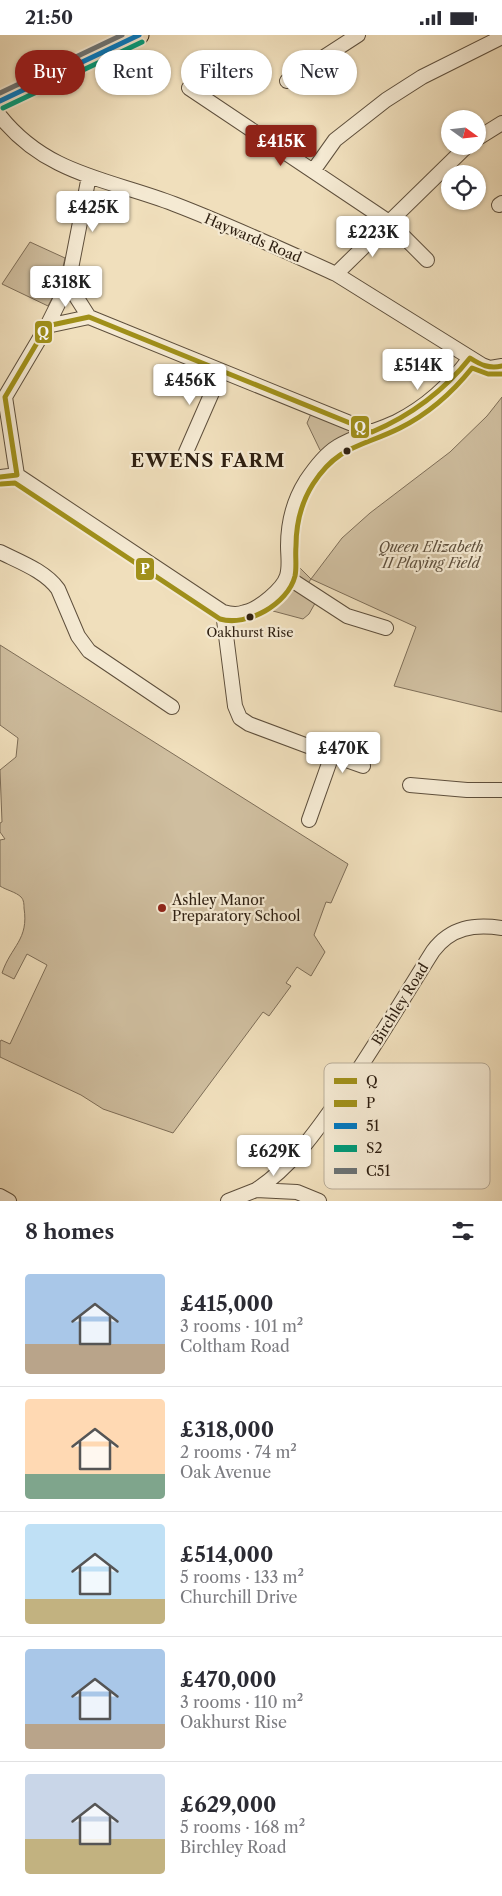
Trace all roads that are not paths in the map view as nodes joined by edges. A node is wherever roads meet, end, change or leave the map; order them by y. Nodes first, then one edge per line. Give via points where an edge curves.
1 (139, 35) edge
2 (358, 35) edge
3 (502, 37) edge
4 (335, 50) edge
5 (199, 95) edge
6 (0, 101) edge
7 (0, 116) edge
8 (502, 123) edge
9 (486, 133) edge
10 (458, 155) edge
11 (313, 171) junction
12 (89, 177) junction
13 (389, 222) junction
14 (428, 260) dead end
15 (336, 274) junction
16 (68, 284) junction
17 (89, 317) junction
18 (47, 325) junction
19 (470, 358) junction
20 (502, 366) edge
21 (221, 372) junction
22 (333, 417) junction
23 (366, 429) junction
24 (337, 447) junction
25 (186, 452) dead end
26 (17, 475) junction
27 (0, 477) edge
28 (0, 552) edge
29 (287, 577) junction
30 (223, 612) junction
31 (386, 628) dead end
32 (172, 707) dead end
33 (332, 755) junction
34 (363, 766) dead end
35 (410, 785) dead end
36 (502, 791) edge
37 (309, 820) dead end
38 (502, 928) edge
39 (363, 1063) edge
40 (324, 1120) edge
41 (285, 1167) junction
42 (256, 1190) junction
43 (297, 1192) junction
44 (0, 1196) edge
45 (10, 1201) edge
46 (228, 1201) edge
47 (319, 1201) edge

1 - 6 highway
2 - 4 street
3 - 11 street via 422,77 386,100 335,140
5 - 11 street
7 - 12 street, Haywards Road via 42,155
8 - 9 street
10 - 13 street
11 - 13 street
12 - 15 street, Haywards Road via 173,204
12 - 16 street
13 - 14 street
13 - 15 street
15 - 19 street, Haywards Road
16 - 17 street
16 - 18 street
17 - 18 street
17 - 21 street
18 - 26 street via 5,397
19 - 20 street, Haywards Road via 486,367
19 - 23 street via 449,384 429,401 396,422
21 - 22 street
21 - 25 street
22 - 23 street
22 - 24 street via 338,433
23 - 24 street
24 - 29 street via 312,473 296,502 288,533
26 - 27 street
26 - 30 street
28 - 32 street via 54,583 78,636 90,651
29 - 30 street via 277,591 252,610 238,614
29 - 31 street via 347,616
30 - 33 street via 235,706 240,718
33 - 34 street
33 - 37 street
35 - 36 street
38 - 39 street, Birchley Road via 465,927 442,941
40 - 41 street, Birchley Road
41 - 42 street, Birchley Road
41 - 43 street
42 - 43 street
42 - 46 street
43 - 47 street
44 - 45 street

